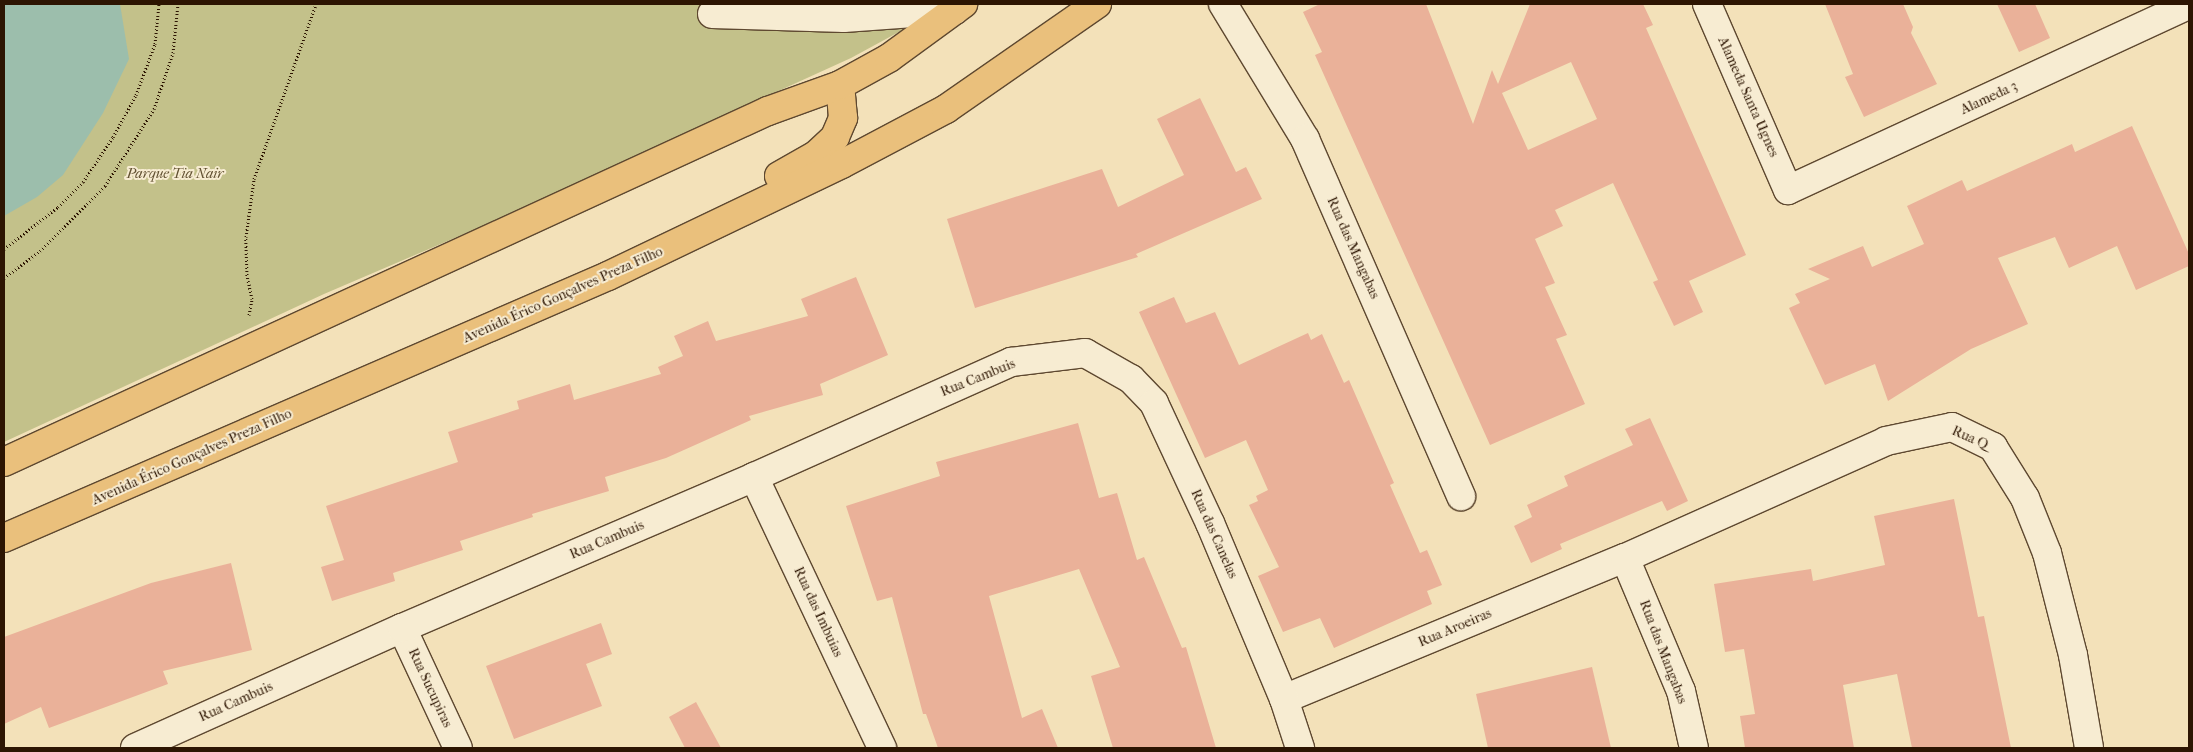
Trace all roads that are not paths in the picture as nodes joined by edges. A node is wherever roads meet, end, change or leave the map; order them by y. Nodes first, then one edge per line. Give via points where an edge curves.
1 (1097, 4) edge
2 (1707, 4) edge
3 (2185, 6) edge
4 (959, 7) edge
5 (1225, 7) edge
6 (712, 14) dead end
7 (840, 85) junction
8 (1788, 190) joint
9 (676, 245) junction
10 (1085, 353) joint
11 (4, 462) edge
12 (754, 477) junction
13 (1461, 496) dead end
14 (4, 538) edge
15 (1625, 558) junction
16 (402, 628) junction
17 (1284, 699) junction
18 (136, 748) edge
19 (458, 748) edge
20 (882, 748) edge
21 (1300, 748) edge
22 (1694, 748) edge
23 (2089, 748) edge

1 - 9 main road, Avenida Érico Gonçalves Preza Filho via 946,109
2 - 8 street, Alameda Santa Ugnes
3 - 8 street, Alameda 3
4 - 6 street via 844,18
4 - 7 main road via 888,58
5 - 13 street, Rua das Mangabas via 1305,139
7 - 9 main road via 843,118 828,143 816,155 747,194
7 - 11 main road via 768,111
9 - 14 main road, Avenida Érico Gonçalves Preza Filho
10 - 12 street, Rua Cambuis via 1011,362
10 - 17 street, Rua das Canelas via 1132,379 1154,403 1210,523
12 - 16 street, Rua Cambuis
12 - 20 street, Rua das Imbuias
15 - 17 street, Rua Aroeiras
15 - 22 street, Rua das Mangabas via 1681,691
15 - 23 street, Rua Q via 1886,442 1952,427 1993,447 2025,498 2047,553 2073,655
16 - 18 street, Rua Cambuis
16 - 19 street, Rua Sucupiras
17 - 21 street, Rua das Canelas

